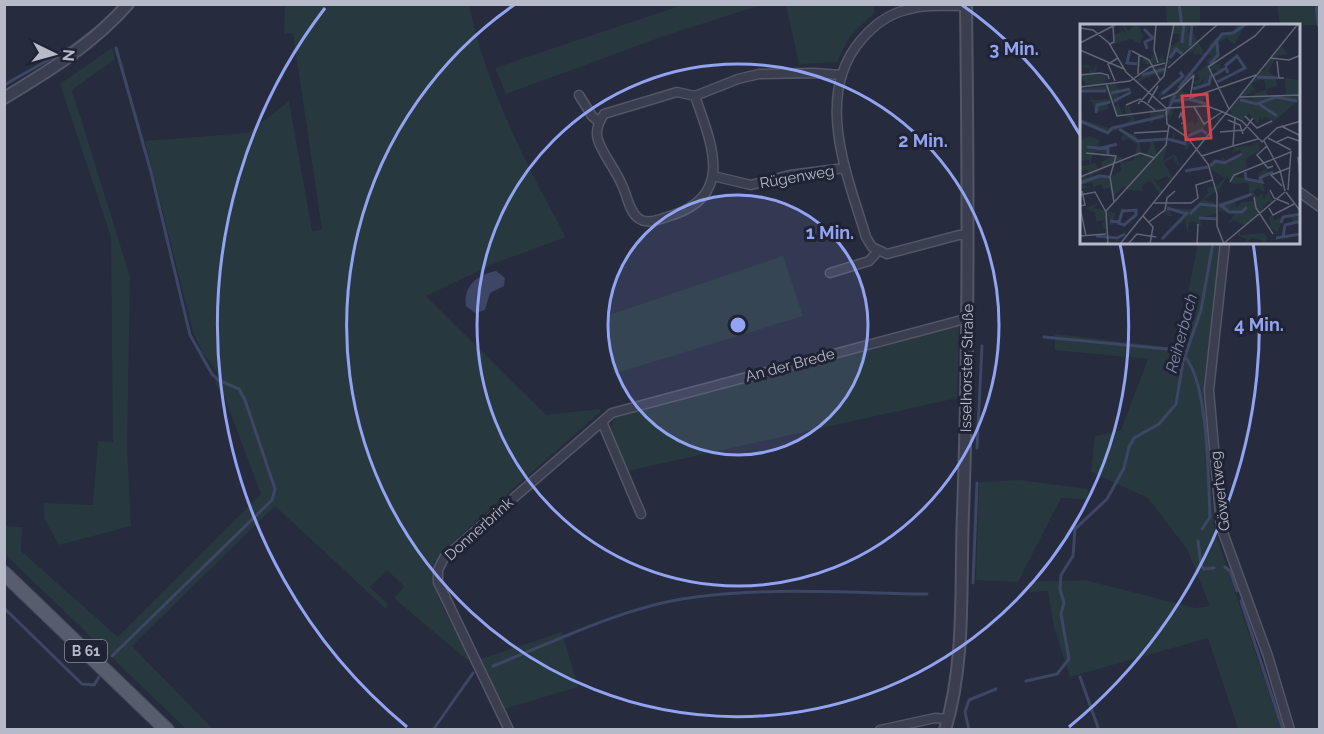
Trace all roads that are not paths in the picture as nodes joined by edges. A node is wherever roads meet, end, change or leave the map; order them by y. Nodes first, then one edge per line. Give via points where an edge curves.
1 (128, 4) edge
2 (966, 5) edge
3 (841, 75) junction
4 (579, 94) dead end
5 (694, 96) junction
6 (4, 98) edge
7 (599, 122) junction
8 (845, 168) junction
9 (713, 176) junction
10 (1300, 192) edge
11 (1320, 207) edge
12 (968, 235) junction
13 (1225, 244) edge
14 (878, 251) junction
15 (830, 273) dead end
16 (969, 318) junction
17 (612, 413) joint
18 (602, 422) junction
19 (641, 514) dead end
20 (4, 573) edge
21 (946, 724) edge
22 (167, 729) edge
23 (509, 729) edge
24 (880, 729) edge
25 (1290, 729) edge

1 - 6 street via 81,49
2 - 3 street via 930,6 889,16 858,43
2 - 12 street, Isselhorster Straße
3 - 5 street via 759,74
3 - 8 street via 837,114
4 - 7 street
5 - 7 street via 677,92 604,114
5 - 9 street via 714,158
7 - 9 street via 598,141 632,210 644,221 652,222 697,203 708,191
8 - 9 street, Rügenweg via 790,175 752,185
8 - 14 street via 866,237
10 - 11 street
12 - 14 street via 900,252
12 - 16 street, Isselhorster Straße
13 - 25 street, Göwertweg via 1209,390 1221,527
14 - 15 street via 868,261
16 - 17 street, An der Brede
16 - 21 street, Isselhorster Straße via 958,638 955,687
17 - 18 street, Donnerbrink
18 - 19 street
18 - 23 street, Donnerbrink via 444,558 438,570 438,582
20 - 22 main road, B 61
21 - 24 street via 935,718

